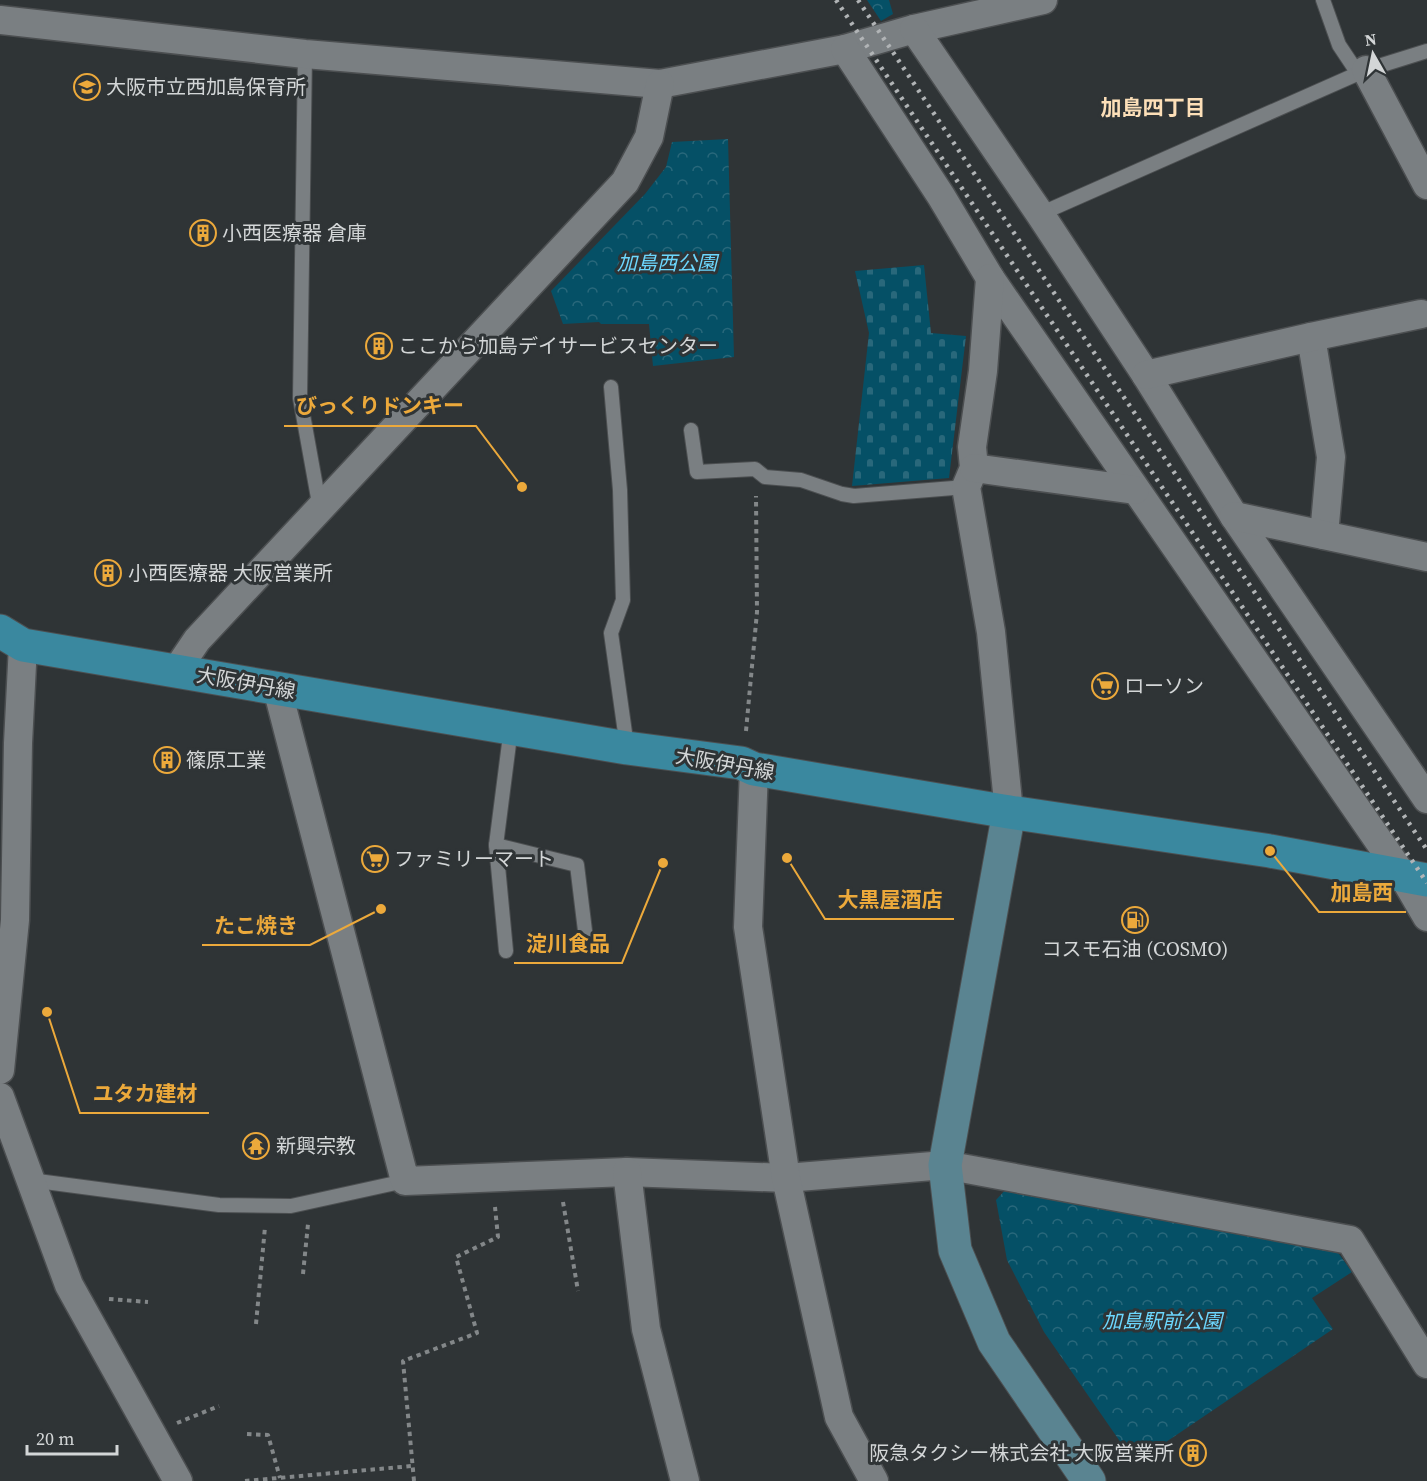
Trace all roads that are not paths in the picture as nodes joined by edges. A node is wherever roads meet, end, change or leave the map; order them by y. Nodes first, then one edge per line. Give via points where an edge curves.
1 (1042, 0) edge
2 (1323, 0) edge
3 (1006, 4) edge
4 (947, 11) edge
5 (0, 20) edge
6 (914, 29) junction
7 (845, 49) junction
8 (1427, 51) edge
9 (305, 54) junction
10 (1363, 73) junction
11 (660, 84) junction
12 (1427, 185) edge
13 (1040, 214) junction
14 (990, 279) junction
15 (1421, 314) dead end
16 (1311, 337) junction
17 (1146, 375) junction
18 (611, 387) dead end
19 (691, 430) dead end
20 (970, 478) junction
21 (1135, 490) junction
22 (320, 510) junction
23 (1234, 516) junction
24 (1324, 535) junction
25 (1427, 557) edge
26 (8, 643) edge
27 (176, 671) junction
28 (277, 688) junction
29 (511, 728) junction
30 (627, 748) junction
31 (748, 766) junction
32 (1427, 798) edge
33 (1009, 812) junction
34 (495, 845) junction
35 (1415, 878) edge
36 (1427, 917) edge
37 (586, 939) dead end
38 (506, 951) dead end
39 (0, 1070) edge
40 (0, 1097) edge
41 (945, 1165) junction
42 (627, 1172) junction
43 (786, 1178) junction
44 (30, 1180) junction
45 (405, 1181) junction
46 (1427, 1364) edge
47 (870, 1480) edge
48 (178, 1481) edge
49 (685, 1481) edge
50 (1089, 1481) edge

1 - 3 street
2 - 10 lane via 1339,45
3 - 4 street
4 - 6 street
5 - 9 street
6 - 7 street
6 - 13 street
7 - 11 street
7 - 14 street
8 - 10 lane
9 - 11 street
9 - 22 lane via 300,398
10 - 12 street
10 - 13 lane
11 - 22 street via 649,137 625,182
13 - 17 street
14 - 20 street
14 - 21 street
15 - 16 street
16 - 17 street
16 - 24 street via 1331,457
17 - 23 street
18 - 30 lane via 620,490 623,600 611,633
19 - 20 lane via 697,472 755,469 765,477 801,480 854,496
20 - 21 street
20 - 33 street
21 - 35 street
22 - 27 street via 198,640
23 - 24 street
23 - 32 street
24 - 25 street
26 - 27 main road, 大阪伊丹線
26 - 39 street via 18,743 15,920
27 - 28 main road, 大阪伊丹線
28 - 29 main road, 大阪伊丹線
28 - 45 street
29 - 30 main road, 大阪伊丹線
29 - 34 lane
30 - 31 main road, 大阪伊丹線
31 - 33 main road, 大阪伊丹線
31 - 43 street via 748,927
33 - 35 main road, 大阪伊丹線 via 1270,851
33 - 41 street
34 - 37 lane via 577,865
34 - 38 lane
35 - 36 street
40 - 44 street
41 - 43 street
41 - 46 street via 1350,1240
41 - 50 street via 955,1250 994,1341
42 - 43 street
42 - 45 street
42 - 49 street via 646,1329
43 - 47 street via 839,1417
44 - 45 lane via 219,1204 267,1206 291,1206
44 - 48 street via 69,1284

